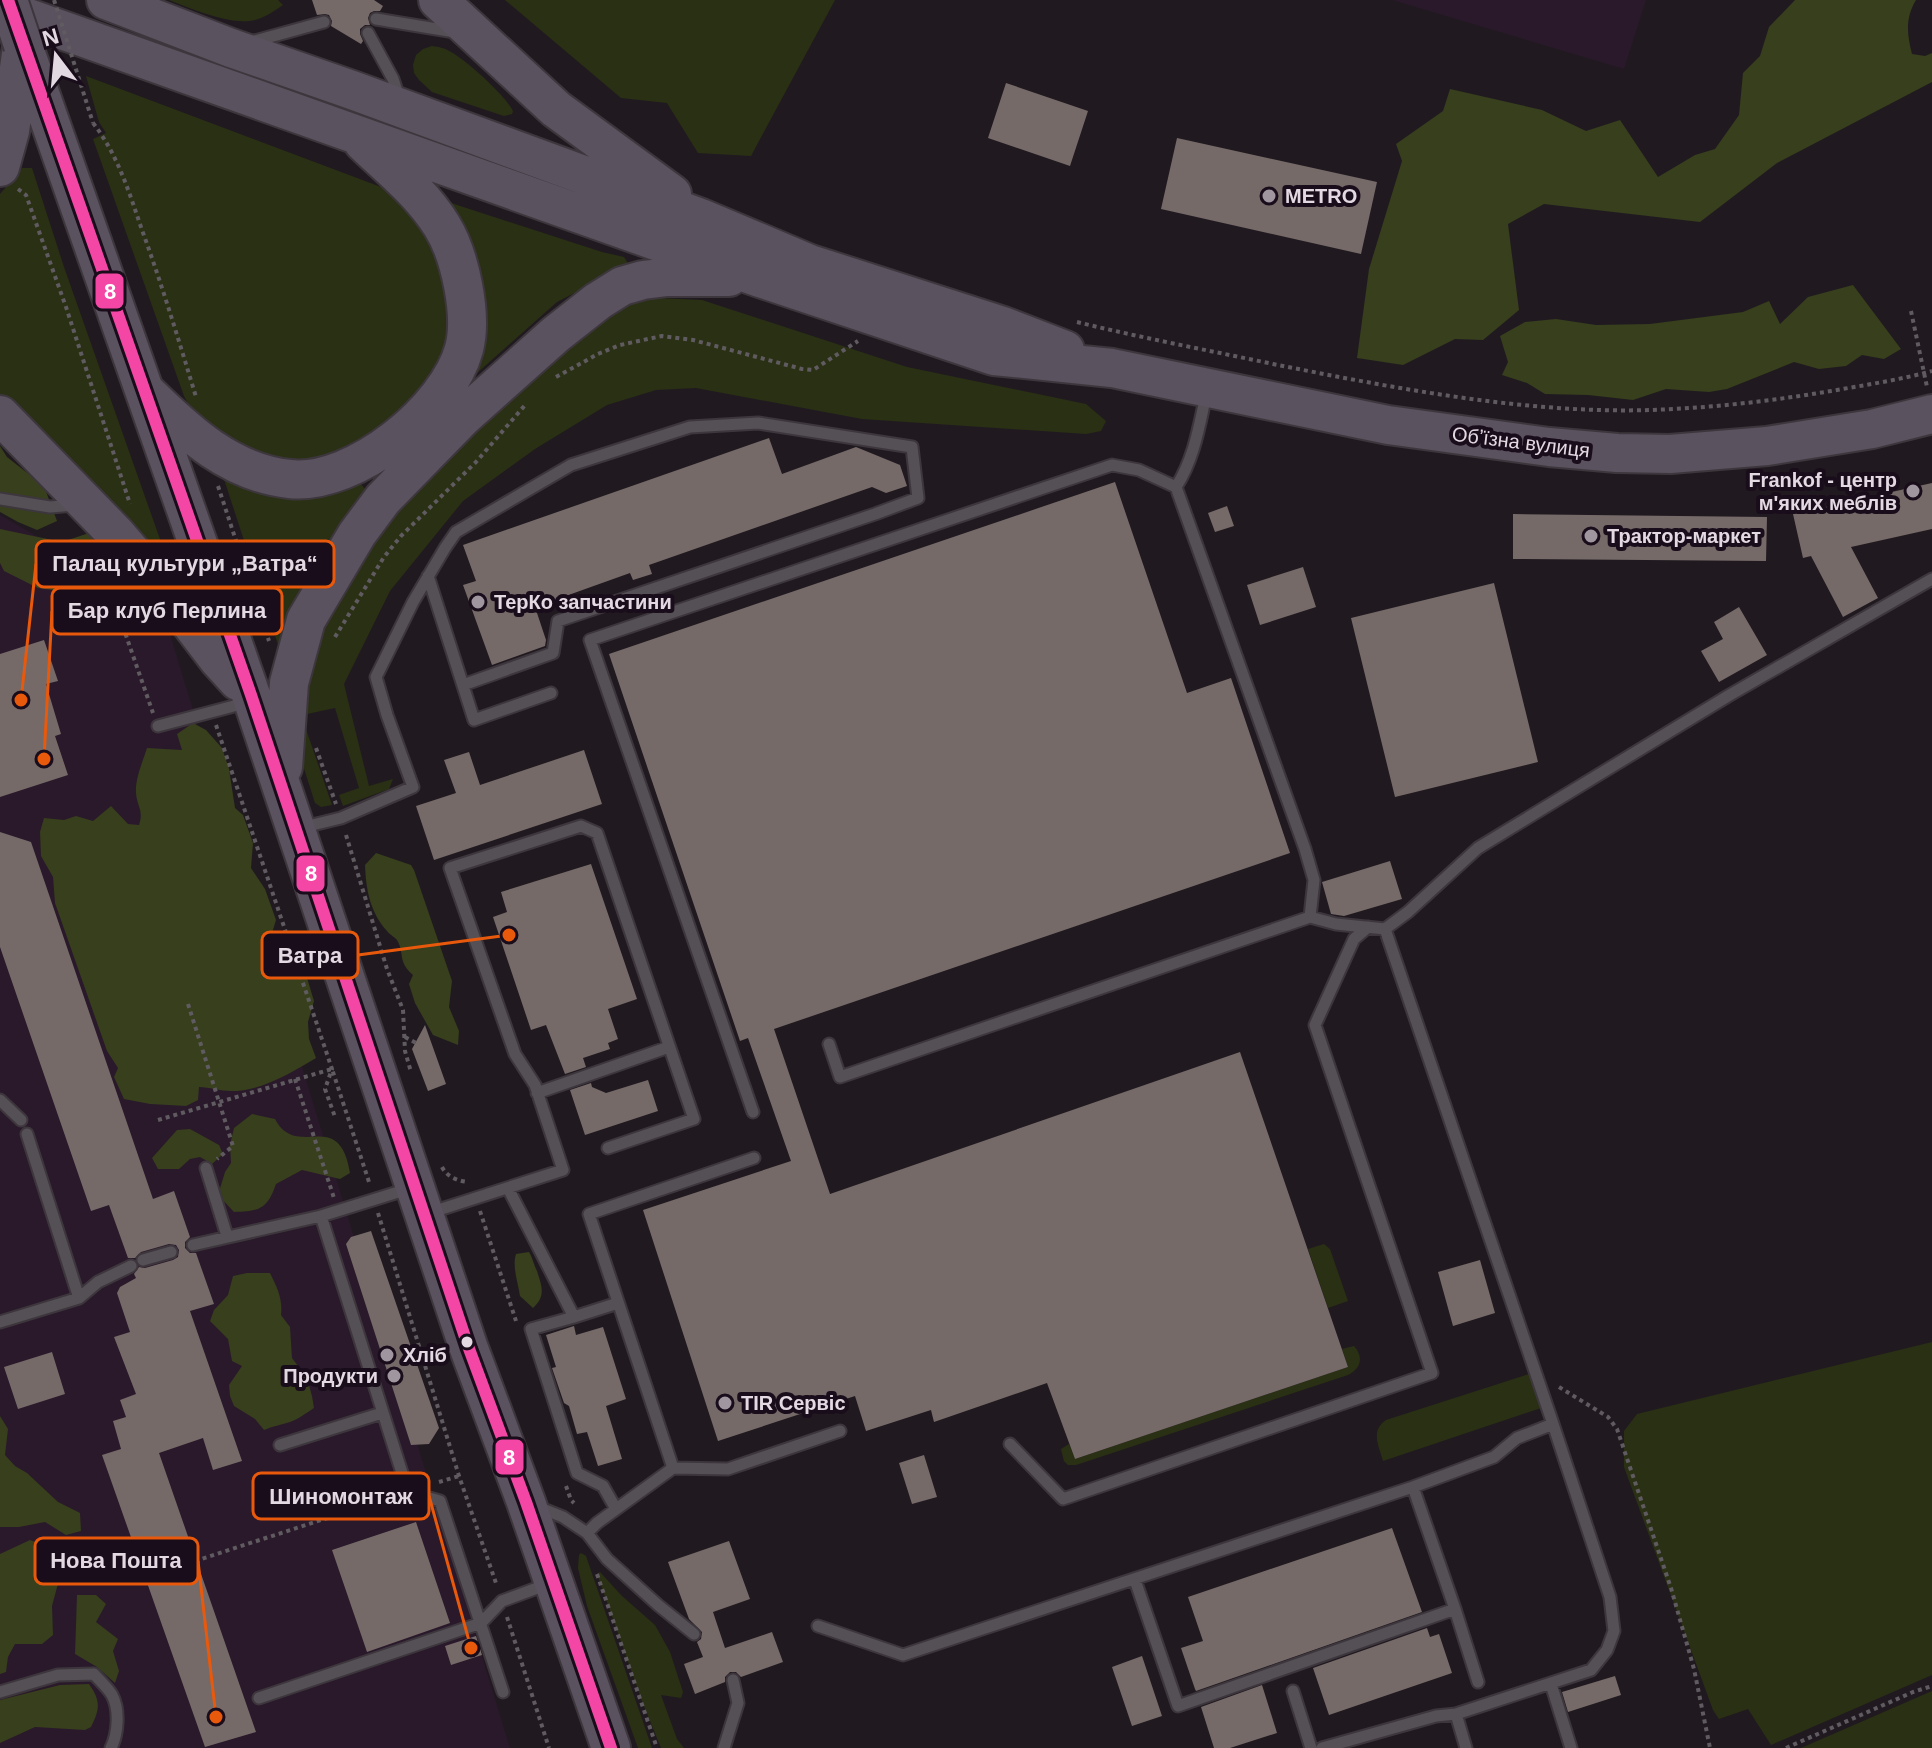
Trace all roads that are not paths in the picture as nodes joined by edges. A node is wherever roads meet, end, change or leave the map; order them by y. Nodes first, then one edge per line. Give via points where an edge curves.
1 (8, 0) edge
2 (106, 0) edge
3 (438, 0) edge
4 (0, 8) edge
5 (376, 19) dead end
6 (324, 22) dead end
7 (368, 33) dead end
8 (475, 35) junction
9 (23, 45) junction
10 (231, 48) junction
11 (403, 109) junction
12 (356, 134) junction
13 (7, 176) edge
14 (713, 224) junction
15 (760, 278) junction
16 (1112, 368) junction
17 (1207, 389) junction
18 (145, 391) junction
19 (1931, 405) edge
20 (0, 415) edge
21 (1176, 487) junction
22 (0, 499) edge
23 (88, 505) junction
24 (428, 576) junction
25 (1932, 579) edge
26 (463, 685) junction
27 (551, 693) dead end
28 (252, 698) junction
29 (158, 726) road end
30 (282, 788) junction
31 (296, 830) junction
32 (1310, 917) junction
33 (1368, 927) junction
34 (1385, 929) junction
35 (829, 1044) dead end
36 (669, 1047) junction
37 (537, 1093) junction
38 (0, 1100) edge
39 (753, 1112) dead end
40 (21, 1120) dead end
41 (27, 1134) dead end
42 (608, 1148) dead end
43 (754, 1158) dead end
44 (206, 1168) road end
45 (508, 1188) junction
46 (420, 1201) junction
47 (321, 1216) junction
48 (227, 1236) junction
49 (193, 1245) dead end
50 (171, 1252) dead end
51 (79, 1298) junction
52 (618, 1303) junction
53 (574, 1317) junction
54 (0, 1322) edge
55 (382, 1413) junction
56 (1553, 1424) junction
57 (840, 1431) dead end
58 (1010, 1444) dead end
59 (280, 1445) dead end
60 (673, 1468) junction
61 (1413, 1487) junction
62 (526, 1502) junction
63 (616, 1509) junction
64 (587, 1533) junction
65 (1135, 1580) junction
66 (553, 1582) junction
67 (1455, 1609) junction
68 (481, 1623) junction
69 (818, 1626) dead end
70 (694, 1634) dead end
71 (733, 1680) dead end
72 (1478, 1682) dead end
73 (1551, 1684) junction
74 (1293, 1691) dead end
75 (0, 1692) edge
76 (503, 1692) dead end
77 (259, 1698) dead end
78 (1456, 1714) junction
79 (111, 1748) edge
80 (611, 1748) edge
81 (724, 1748) edge
82 (1311, 1748) edge
83 (1322, 1748) edge
84 (1466, 1748) edge
85 (1571, 1748) edge

1 - 9 highway, bridge
2 - 10 highway
3 - 8 highway
4 - 12 highway
5 - 8 lane
6 - 10 lane
7 - 11 lane
8 - 14 highway via 556,109
9 - 13 highway
9 - 18 highway
10 - 11 highway
11 - 14 highway
12 - 15 highway
12 - 18 highway via 422,200 455,255 467,317 464,348 454,375 432,405 367,460 324,476 294,480 235,464 208,448
14 - 16 highway via 810,264 1003,326
15 - 16 highway via 994,356
15 - 30 highway via 667,277 622,286 556,334 463,417 383,499 306,620 289,683
16 - 17 highway, Обʼїзна вулиця
17 - 19 highway, Обʼїзна вулиця via 1388,425 1617,453 1767,446 1872,429
17 - 21 lane via 1194,451
18 - 28 highway
20 - 23 highway
21 - 32 lane via 1305,849 1314,880
21 - 39 lane via 1139,470 1112,465 590,640
22 - 23 lane via 50,507
23 - 28 highway via 114,551 176,604
24 - 26 lane
24 - 26 lane via 456,532 571,465 690,427 758,423 912,447 918,498 558,621 553,653
24 - 31 lane via 376,677 413,787 341,818
25 - 34 lane via 1478,848
26 - 27 lane via 474,720
28 - 29 lane
28 - 30 highway
30 - 31 highway
31 - 46 highway
32 - 33 lane
32 - 35 lane via 840,1077
33 - 34 lane
33 - 58 lane via 1354,939 1315,1025 1432,1373 1063,1499
34 - 56 lane
36 - 37 lane
36 - 37 lane via 597,833 581,826 450,868 515,1054
36 - 42 lane via 694,1119
37 - 45 lane via 563,1170
38 - 40 lane
41 - 51 lane
43 - 52 lane via 589,1214
44 - 48 lane
45 - 46 lane via 476,1198
45 - 53 lane
46 - 47 lane
46 - 62 highway
47 - 48 lane
47 - 55 lane
48 - 49 lane
50 - 51 lane via 98,1282
51 - 54 lane
52 - 53 lane
52 - 60 lane
53 - 63 lane via 531,1329 577,1473 603,1486
55 - 59 lane
55 - 68 lane via 408,1492 440,1501
56 - 61 lane via 1517,1438 1494,1457
56 - 73 lane via 1610,1597 1614,1631 1591,1670
57 - 60 lane via 728,1469
60 - 63 lane
61 - 65 lane
61 - 67 lane
62 - 64 lane
62 - 66 highway
63 - 64 lane
64 - 70 lane via 607,1559
65 - 67 lane via 1178,1706
65 - 69 lane via 903,1655
66 - 68 lane via 502,1601
66 - 80 highway
67 - 72 lane
68 - 76 lane
68 - 77 lane
71 - 81 lane via 738,1703
73 - 78 lane
73 - 85 lane
74 - 82 lane
75 - 79 lane via 58,1675 94,1674 112,1694 116,1708
78 - 83 lane
78 - 84 lane

